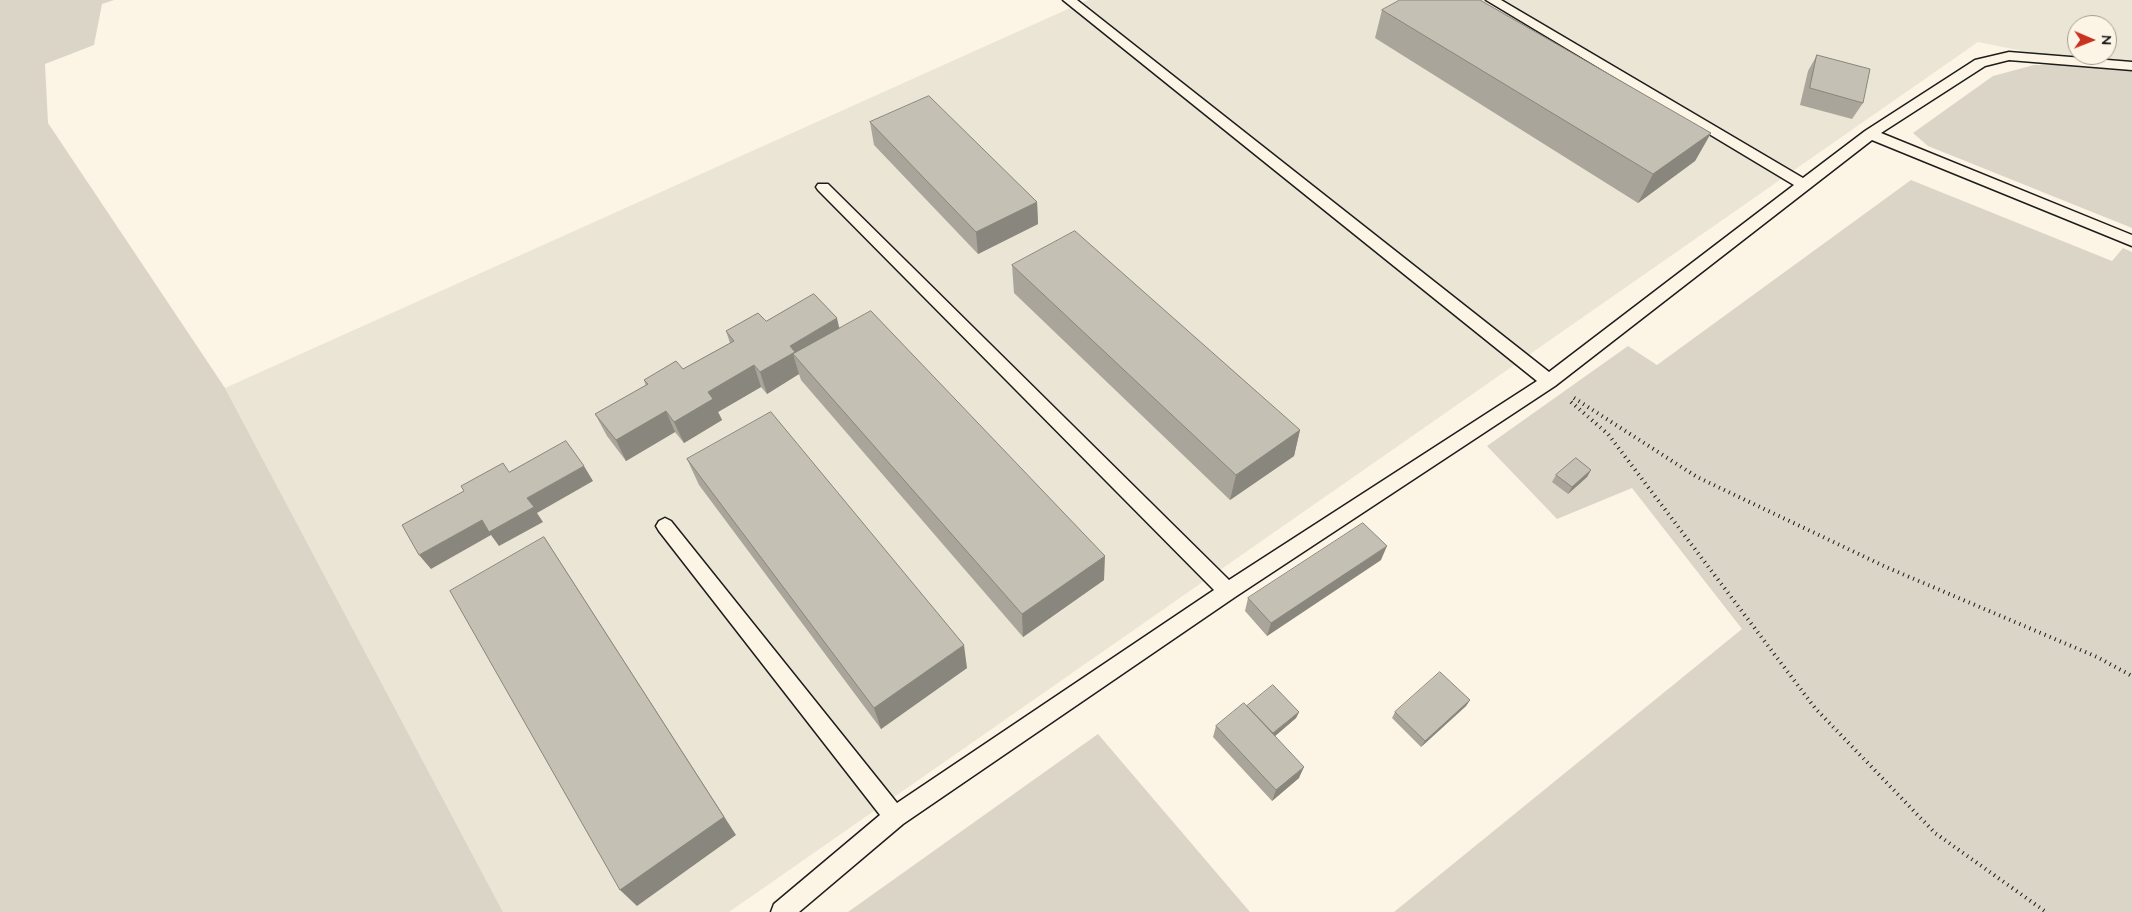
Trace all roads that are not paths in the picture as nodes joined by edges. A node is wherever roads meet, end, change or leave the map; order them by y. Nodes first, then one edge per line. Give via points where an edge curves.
1 (1069, 0) edge
2 (1492, 0) edge
3 (2132, 66) edge
4 (1870, 134) junction
5 (1804, 185) junction
6 (823, 187) dead end
7 (2132, 241) edge
8 (1549, 381) junction
9 (666, 526) dead end
10 (1228, 591) junction
11 (895, 817) junction
12 (782, 912) edge

1 - 8 lane
2 - 5 lane
3 - 4 lane via 2009,56 1980,63
4 - 5 lane
4 - 7 lane
5 - 8 lane
6 - 10 lane
8 - 10 lane
9 - 11 lane
10 - 11 lane
11 - 12 lane

